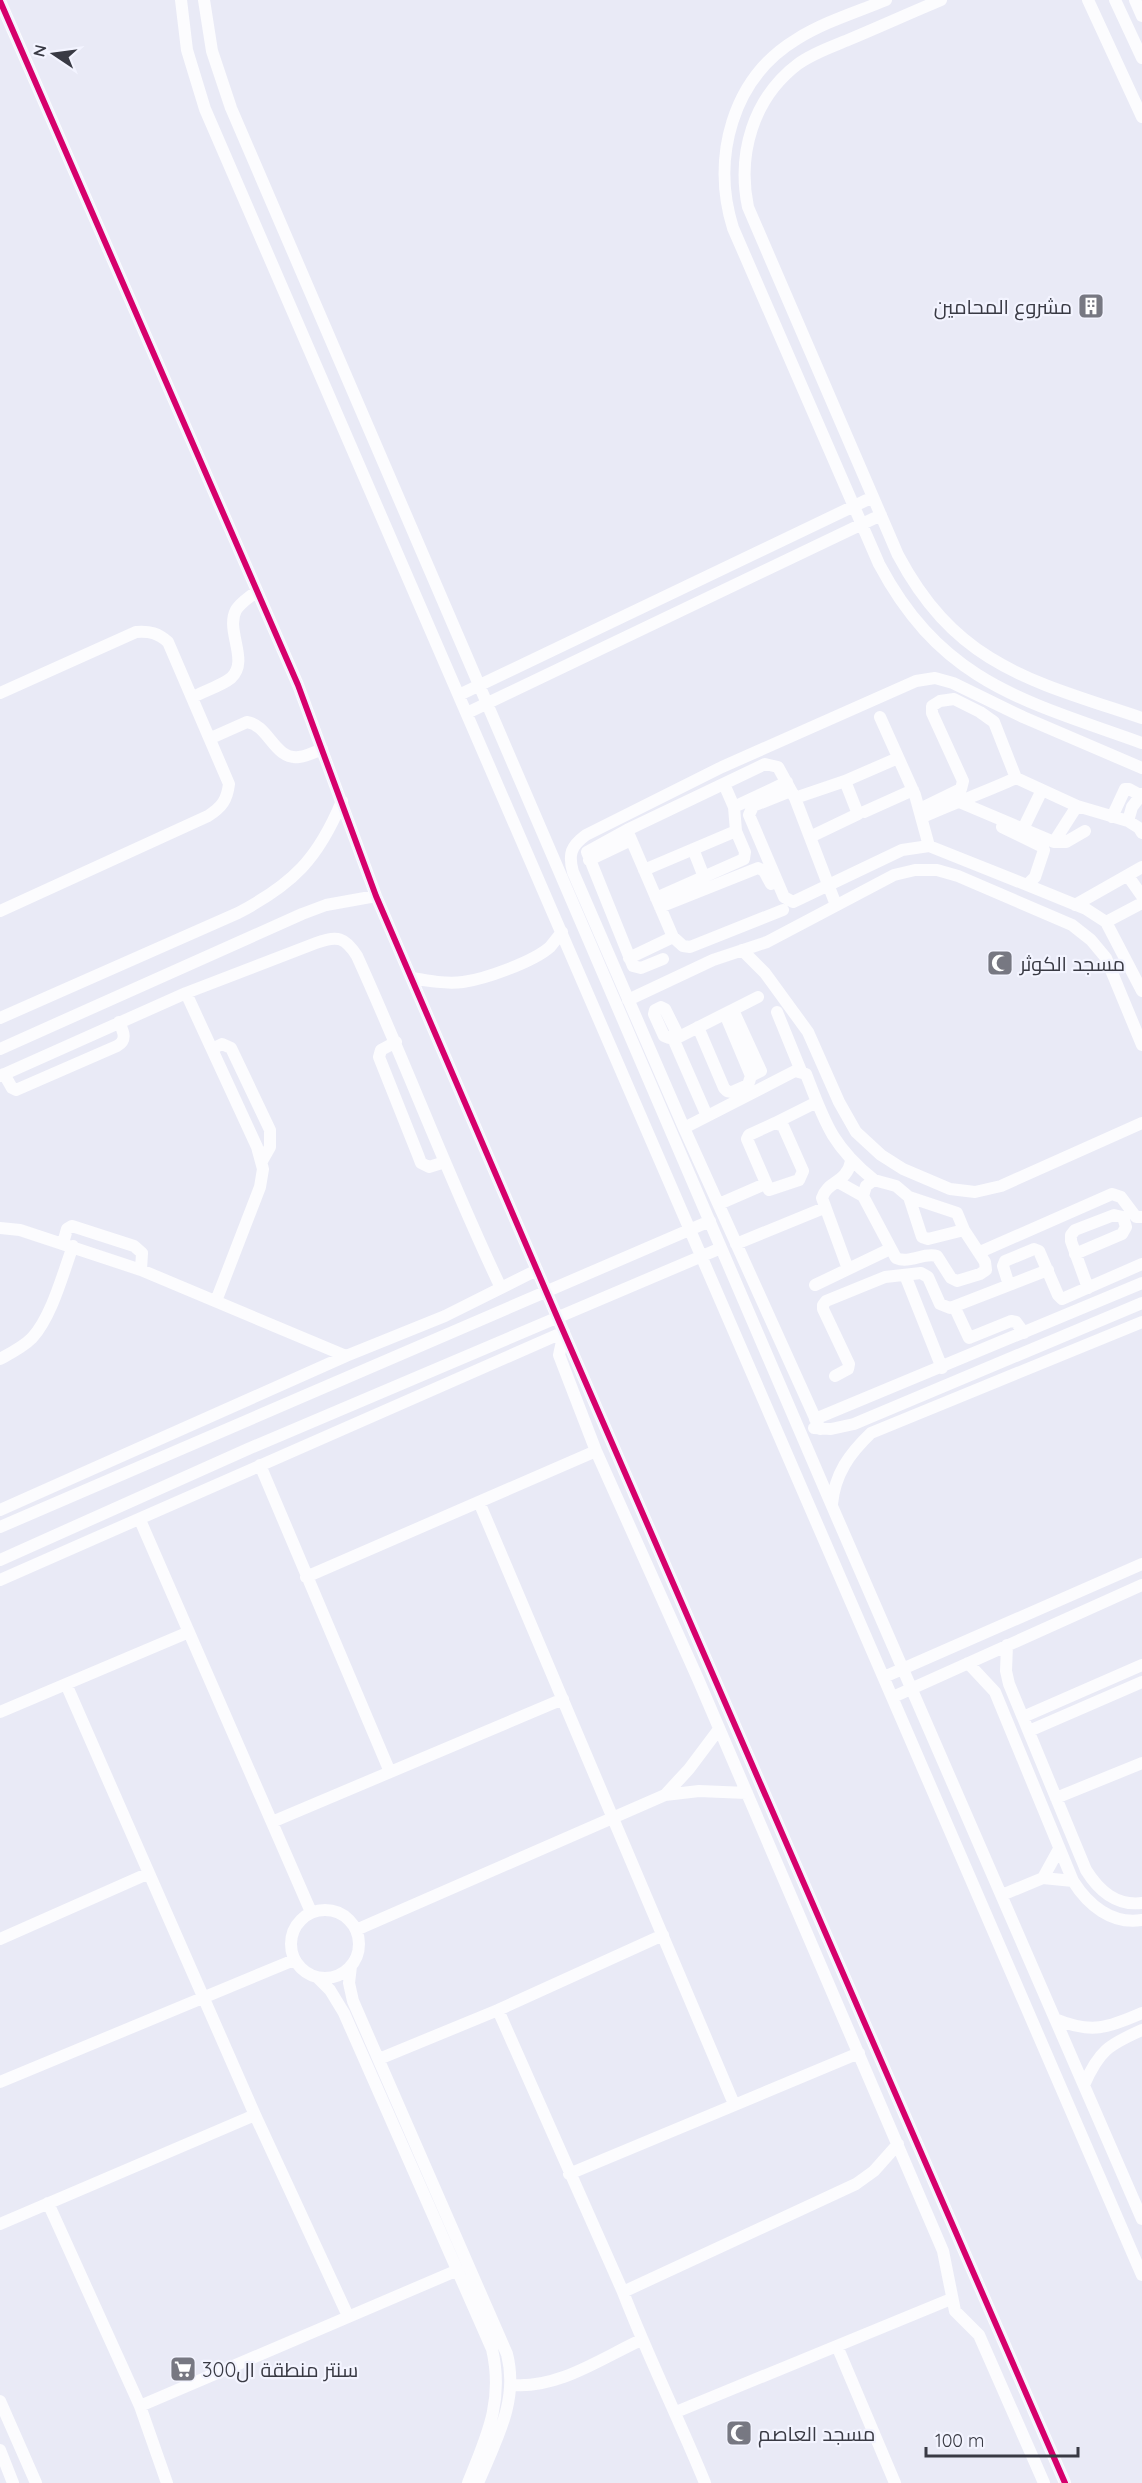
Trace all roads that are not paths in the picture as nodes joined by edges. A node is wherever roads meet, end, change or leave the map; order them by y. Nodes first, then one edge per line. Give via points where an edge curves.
1 (181, 0) edge
2 (204, 0) edge
3 (886, 0) edge
4 (941, 0) edge
5 (1088, 0) edge
6 (1115, 0) edge
7 (1135, 0) edge
8 (0, 1) edge
9 (1142, 16) edge
10 (1142, 58) edge
11 (1142, 117) edge
12 (873, 497) junction
13 (854, 507) junction
14 (881, 515) junction
15 (862, 524) junction
16 (257, 591) junction
17 (479, 686) junction
18 (0, 693) edge
19 (459, 695) junction
20 (193, 697) junction
21 (487, 703) junction
22 (467, 713) junction
23 (880, 717) dead end
24 (1142, 718) edge
25 (211, 738) junction
26 (1142, 743) edge
27 (322, 749) junction
28 (898, 758) junction
29 (1142, 768) edge
30 (1016, 778) junction
31 (845, 781) junction
32 (724, 784) junction
33 (791, 790) junction
34 (1042, 790) junction
35 (914, 792) junction
36 (1142, 795) edge
37 (342, 801) junction
38 (957, 801) junction
39 (1077, 806) junction
40 (734, 807) junction
41 (921, 813) junction
42 (1112, 817) junction
43 (1128, 821) junction
44 (1002, 827) dead end
45 (1023, 829) junction
46 (736, 831) junction
47 (1085, 831) dead end
48 (1142, 833) edge
49 (629, 835) junction
50 (811, 840) junction
51 (1054, 842) junction
52 (928, 846) junction
53 (693, 849) junction
54 (1142, 867) edge
55 (644, 870) junction
56 (1128, 876) junction
57 (704, 877) junction
58 (828, 885) junction
59 (1027, 885) junction
60 (376, 896) junction
61 (1142, 896) edge
62 (658, 902) junction
63 (1142, 903) edge
64 (836, 905) junction
65 (1075, 905) junction
66 (783, 910) junction
67 (0, 911) edge
68 (1106, 922) junction
69 (791, 929) junction
70 (562, 932) junction
71 (673, 936) junction
72 (742, 950) junction
73 (629, 958) junction
74 (663, 959) dead end
75 (412, 978) junction
76 (1142, 991) edge
77 (186, 993) junction
78 (758, 997) dead end
79 (628, 1000) junction
80 (729, 1012) junction
81 (777, 1012) dead end
82 (0, 1018) edge
83 (119, 1022) junction
84 (698, 1027) junction
85 (396, 1042) junction
86 (1142, 1045) edge
87 (0, 1049) edge
88 (212, 1049) junction
89 (801, 1071) junction
90 (2, 1075) edge
91 (817, 1102) junction
92 (707, 1116) junction
93 (775, 1123) junction
94 (1142, 1123) edge
95 (684, 1128) junction
96 (262, 1161) junction
97 (851, 1161) junction
98 (445, 1162) junction
99 (874, 1180) junction
100 (838, 1182) junction
101 (765, 1184) junction
102 (863, 1196) junction
103 (909, 1197) junction
104 (719, 1204) junction
105 (825, 1208) junction
106 (1142, 1217) edge
107 (710, 1221) junction
108 (0, 1228) edge
109 (690, 1230) junction
110 (964, 1230) junction
111 (928, 1239) junction
112 (68, 1244) junction
113 (736, 1244) junction
114 (721, 1248) junction
115 (890, 1248) junction
116 (980, 1252) junction
117 (932, 1254) junction
118 (1075, 1254) dead end
119 (702, 1257) junction
120 (1142, 1264) edge
121 (848, 1269) junction
122 (141, 1270) junction
123 (537, 1270) junction
124 (1048, 1270) junction
125 (905, 1275) junction
126 (1142, 1283) edge
127 (1010, 1285) junction
128 (814, 1286) dead end
129 (501, 1288) junction
130 (1088, 1288) junction
131 (546, 1290) junction
132 (216, 1301) junction
133 (1142, 1303) edge
134 (940, 1304) junction
135 (959, 1306) junction
136 (920, 1312) junction
137 (558, 1319) junction
138 (1142, 1322) edge
139 (564, 1332) junction
140 (1024, 1334) junction
141 (346, 1356) junction
142 (0, 1359) edge
143 (942, 1368) junction
144 (835, 1376) dead end
145 (865, 1419) junction
146 (798, 1423) junction
147 (818, 1424) junction
148 (872, 1433) junction
149 (596, 1451) junction
150 (260, 1465) junction
151 (479, 1502) junction
152 (832, 1506) junction
153 (0, 1510) edge
154 (140, 1520) junction
155 (0, 1527) edge
156 (0, 1560) edge
157 (1142, 1564) edge
158 (306, 1577) junction
159 (0, 1580) edge
160 (1142, 1585) edge
161 (189, 1632) junction
162 (1007, 1645) junction
163 (968, 1663) junction
164 (1142, 1665) edge
165 (904, 1669) junction
166 (884, 1677) junction
167 (1142, 1682) edge
168 (66, 1684) junction
169 (912, 1688) junction
170 (893, 1697) junction
171 (563, 1699) junction
172 (0, 1712) edge
173 (1023, 1717) junction
174 (719, 1729) junction
175 (1029, 1731) junction
176 (1142, 1763) edge
177 (390, 1772) junction
178 (747, 1793) junction
179 (665, 1795) junction
180 (1056, 1798) junction
181 (613, 1817) junction
182 (272, 1822) junction
183 (1059, 1849) junction
184 (147, 1874) junction
185 (1043, 1878) junction
186 (1073, 1881) junction
187 (1002, 1895) junction
188 (1142, 1903) edge
189 (311, 1912) junction
190 (1142, 1920) edge
191 (356, 1930) junction
192 (663, 1935) junction
193 (0, 1939) edge
194 (294, 1960) junction
195 (351, 1966) junction
196 (316, 1977) junction
197 (203, 1998) junction
198 (498, 2010) junction
199 (1142, 2013) edge
200 (1055, 2019) junction
201 (1142, 2030) edge
202 (859, 2053) junction
203 (379, 2059) junction
204 (0, 2082) edge
205 (1084, 2085) junction
206 (734, 2104) junction
207 (255, 2115) junction
208 (898, 2144) junction
209 (570, 2174) junction
210 (48, 2203) junction
211 (1142, 2219) edge
212 (0, 2224) edge
213 (458, 2270) junction
214 (1142, 2275) edge
215 (623, 2292) junction
216 (951, 2299) junction
217 (348, 2316) junction
218 (641, 2340) junction
219 (837, 2346) junction
220 (512, 2385) junction
221 (0, 2401) edge
222 (140, 2406) junction
223 (676, 2412) junction
224 (0, 2450) edge
225 (14, 2483) edge
226 (36, 2483) edge
227 (167, 2483) edge
228 (468, 2483) edge
229 (478, 2483) edge
230 (705, 2483) edge
231 (895, 2483) edge
232 (1044, 2483) edge
233 (1065, 2483) edge

1 - 19 street via 187,50 205,109
2 - 17 street via 212,51 231,108
3 - 13 street via 799,38 774,56 753,79 738,106 723,166 733,228
4 - 12 street via 799,63 763,103 746,154 745,187 752,220
5 - 11 street
6 - 10 street
7 - 9 street
8 - 16 street
12 - 13 street
12 - 14 street
13 - 15 street
13 - 17 street
14 - 15 street
14 - 24 street via 915,585 973,647 1033,682
15 - 21 street
15 - 26 street via 897,597 926,633 958,663 1025,701
16 - 20 street via 242,602 233,618 238,658 235,673
16 - 27 street
17 - 19 street
17 - 21 street
18 - 20 street via 136,632 148,631 168,642
19 - 22 street
20 - 25 street
21 - 22 street
21 - 107 street
22 - 70 street
23 - 28 street
25 - 27 street via 247,722 258,726 283,754 300,757
25 - 67 street via 229,784 220,809
27 - 37 street
28 - 31 street
28 - 35 street
29 - 79 street via 936,678 916,681 722,767 574,844 569,858 573,872
30 - 34 street
30 - 38 street
30 - 41 street via 994,722 954,699 940,701 932,706 932,713 963,781 961,789
31 - 33 street
31 - 50 street via 858,814
32 - 33 street via 765,764 778,767
32 - 40 street
32 - 49 street
33 - 40 street
33 - 50 street
33 - 58 street via 753,806 749,815 784,897 793,902
34 - 39 street
34 - 45 street
35 - 41 street
35 - 50 street
36 - 42 street via 1125,789
36 - 43 street via 1132,807
37 - 60 street
37 - 82 street via 312,858 264,899
38 - 41 street
38 - 45 street
39 - 42 street
39 - 51 street
40 - 46 street
41 - 52 street
42 - 43 street
43 - 48 street
44 - 59 street via 1044,850 1035,877
45 - 51 street
46 - 53 street
46 - 57 street via 744,859
47 - 51 street via 1066,842
49 - 55 street
49 - 73 street via 589,860
50 - 58 street
52 - 58 street via 902,850
52 - 59 street
53 - 55 street
53 - 57 street
54 - 56 street
55 - 62 street
56 - 61 street
56 - 65 street
57 - 62 street
58 - 64 street
59 - 65 street
60 - 75 street
60 - 87 street via 310,911
62 - 66 street via 758,868 768,876
62 - 71 street
63 - 68 street
64 - 69 street
64 - 86 street via 894,875 937,870 1072,925 1091,939 1106,958
65 - 68 street
66 - 69 street
66 - 71 street via 690,946 683,946
68 - 76 street
69 - 72 street
70 - 75 street via 549,948 474,979 445,983
70 - 109 street
71 - 73 street
72 - 79 street
72 - 94 street via 765,973 808,1032 856,1132 903,1169 950,1190 975,1192 1000,1186
73 - 74 street via 633,966 641,968
75 - 123 street
77 - 83 street
77 - 85 street via 316,942 338,938 350,944 357,956
77 - 88 street
78 - 80 street
79 - 95 street
80 - 84 street
80 - 84 street via 761,1071 751,1076 748,1085 727,1091
81 - 89 street
83 - 90 street
83 - 90 street via 124,1036 117,1046 18,1090
84 - 92 street via 673,1038
85 - 98 street
85 - 98 street via 381,1050 379,1057 414,1145 422,1163 429,1167
88 - 96 street
88 - 96 street via 222,1044 231,1048 270,1130 270,1147
89 - 91 street via 806,1074
89 - 92 street
91 - 93 street
91 - 97 street via 838,1146
92 - 95 street
93 - 101 street via 747,1139
93 - 101 street via 783,1125 803,1172 799,1180 773,1191
95 - 104 street
96 - 132 street via 260,1187
97 - 99 street
97 - 100 street
98 - 129 street
99 - 102 street via 866,1186
99 - 103 street via 896,1186
100 - 102 street
100 - 105 street via 822,1194
101 - 104 street
102 - 115 street
103 - 110 street via 953,1210 961,1216
103 - 111 street via 922,1237
104 - 113 street
105 - 113 street
105 - 121 street
106 - 116 street via 1136,1217 1120,1197 1112,1194
107 - 109 street
107 - 114 street
108 - 112 street
109 - 119 street
109 - 131 street
110 - 111 street
110 - 116 street
111 - 117 street
112 - 122 street
112 - 122 street via 68,1229 72,1226 134,1246 142,1253
112 - 142 street via 46,1316 32,1337
113 - 147 street
114 - 119 street
114 - 146 street
115 - 117 street via 900,1260
115 - 121 street
116 - 117 street via 987,1266 984,1273 957,1281 951,1278 940,1258
118 - 130 street
119 - 137 street
119 - 166 street
120 - 130 street
121 - 128 street
122 - 132 street
123 - 129 street
123 - 131 street
124 - 127 street
124 - 127 street via 1037,1250 1007,1260 1003,1266
124 - 130 street via 1062,1299
125 - 134 street via 925,1274
125 - 136 street
125 - 144 street via 883,1278 824,1303 823,1309 849,1364 848,1369
126 - 140 street
127 - 135 street
129 - 141 street via 445,1316
131 - 137 street
131 - 155 street
132 - 141 street
133 - 145 street
134 - 135 street via 946,1308
134 - 136 street
135 - 140 street via 970,1338 1011,1321
136 - 143 street
137 - 139 street
137 - 156 street via 249,1449
138 - 148 street
139 - 149 street via 558,1356
139 - 150 street
139 - 233 street
140 - 143 street
141 - 153 street
143 - 147 street
145 - 147 street via 843,1428
145 - 148 street
146 - 147 street
146 - 152 street
148 - 152 street via 840,1471
149 - 151 street
149 - 174 street
150 - 154 street
150 - 158 street
151 - 158 street
151 - 171 street
152 - 165 street
154 - 159 street
154 - 161 street
157 - 165 street
158 - 177 street
160 - 162 street
161 - 168 street
161 - 182 street
162 - 163 street
162 - 173 street via 1006,1671
163 - 169 street
163 - 183 street via 995,1692
164 - 173 street
165 - 166 street
165 - 169 street
166 - 170 street
167 - 175 street
168 - 172 street
168 - 184 street
169 - 170 street
169 - 187 street
170 - 214 street
171 - 177 street
171 - 181 street
173 - 175 street
174 - 178 street
174 - 179 street
175 - 180 street
176 - 180 street
177 - 182 street
178 - 179 street via 699,1791
178 - 202 street
179 - 181 street
180 - 188 street via 1095,1885 1122,1902
181 - 191 street
181 - 192 street
182 - 189 street
183 - 185 street
183 - 186 street
184 - 193 street
184 - 197 street
185 - 186 street
185 - 187 street
186 - 190 street via 1098,1910 1117,1918
187 - 200 street
189 - 191 street via 334,1910 347,1917
189 - 194 street via 292,1932
191 - 195 street via 359,1948
192 - 198 street
192 - 206 street
194 - 196 street
194 - 197 street
195 - 196 street via 336,1976
195 - 203 street via 351,1992
196 - 213 street via 330,1990 344,2013
197 - 204 street
197 - 207 street
198 - 203 street
198 - 209 street
199 - 200 street via 1097,2029
200 - 205 street
201 - 205 street via 1101,2052
202 - 206 street
202 - 208 street
203 - 220 street via 504,2344
205 - 211 street
206 - 209 street
207 - 210 street
207 - 217 street
208 - 215 street via 856,2184
208 - 216 street via 943,2251
209 - 215 street
210 - 212 street
210 - 222 street
213 - 217 street
213 - 228 street via 492,2349 497,2386 492,2422
215 - 218 street
216 - 219 street
216 - 232 street via 955,2311 979,2335
217 - 222 street
218 - 220 street via 554,2382
218 - 223 street
219 - 223 street
219 - 231 street
220 - 229 street via 508,2412
221 - 226 street
222 - 227 street
223 - 230 street
224 - 225 street

